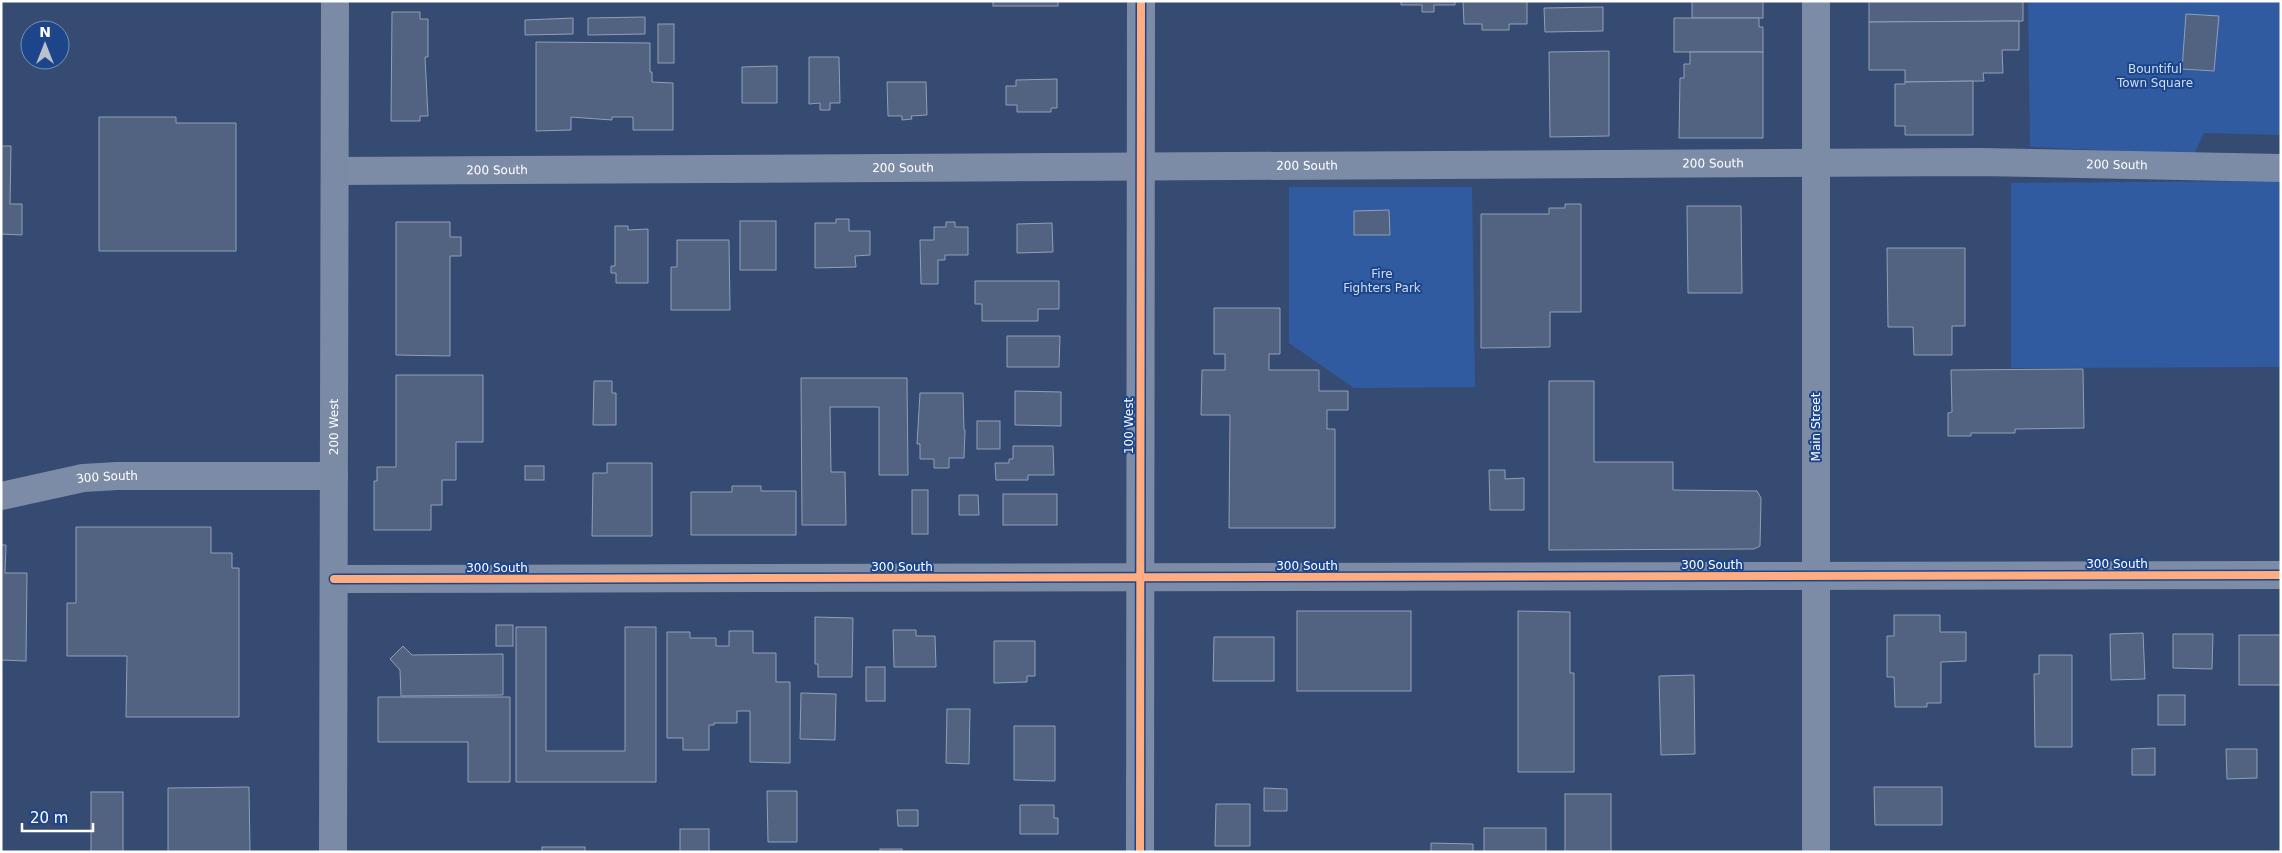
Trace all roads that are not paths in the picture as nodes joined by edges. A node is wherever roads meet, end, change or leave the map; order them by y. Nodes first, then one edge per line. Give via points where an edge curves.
1 (335, 1) edge
2 (1141, 1) edge
3 (1816, 1) edge
4 (1816, 163) junction
5 (1141, 167) junction
6 (2281, 168) edge
7 (335, 171) junction
8 (334, 476) junction
9 (1, 496) edge
10 (2281, 575) edge
11 (1816, 576) junction
12 (1141, 578) junction
13 (334, 579) junction
14 (333, 852) edge
15 (1140, 852) edge
16 (1816, 852) edge

1 - 7 main road, 200 West
2 - 5 street, 100 West
3 - 4 street, Main Street
4 - 5 street, 200 South
4 - 6 street, 200 South via 1979,162
4 - 11 street, Main Street
5 - 7 street, 200 South
5 - 12 street, 100 West
7 - 8 main road, 200 West
8 - 9 street, 300 South via 83,478
8 - 13 main road, 200 West
10 - 11 street, 300 South
11 - 12 street, 300 South
11 - 16 street, Main Street
12 - 13 street, 300 South
12 - 15 street, 100 West
13 - 14 main road, 200 West

